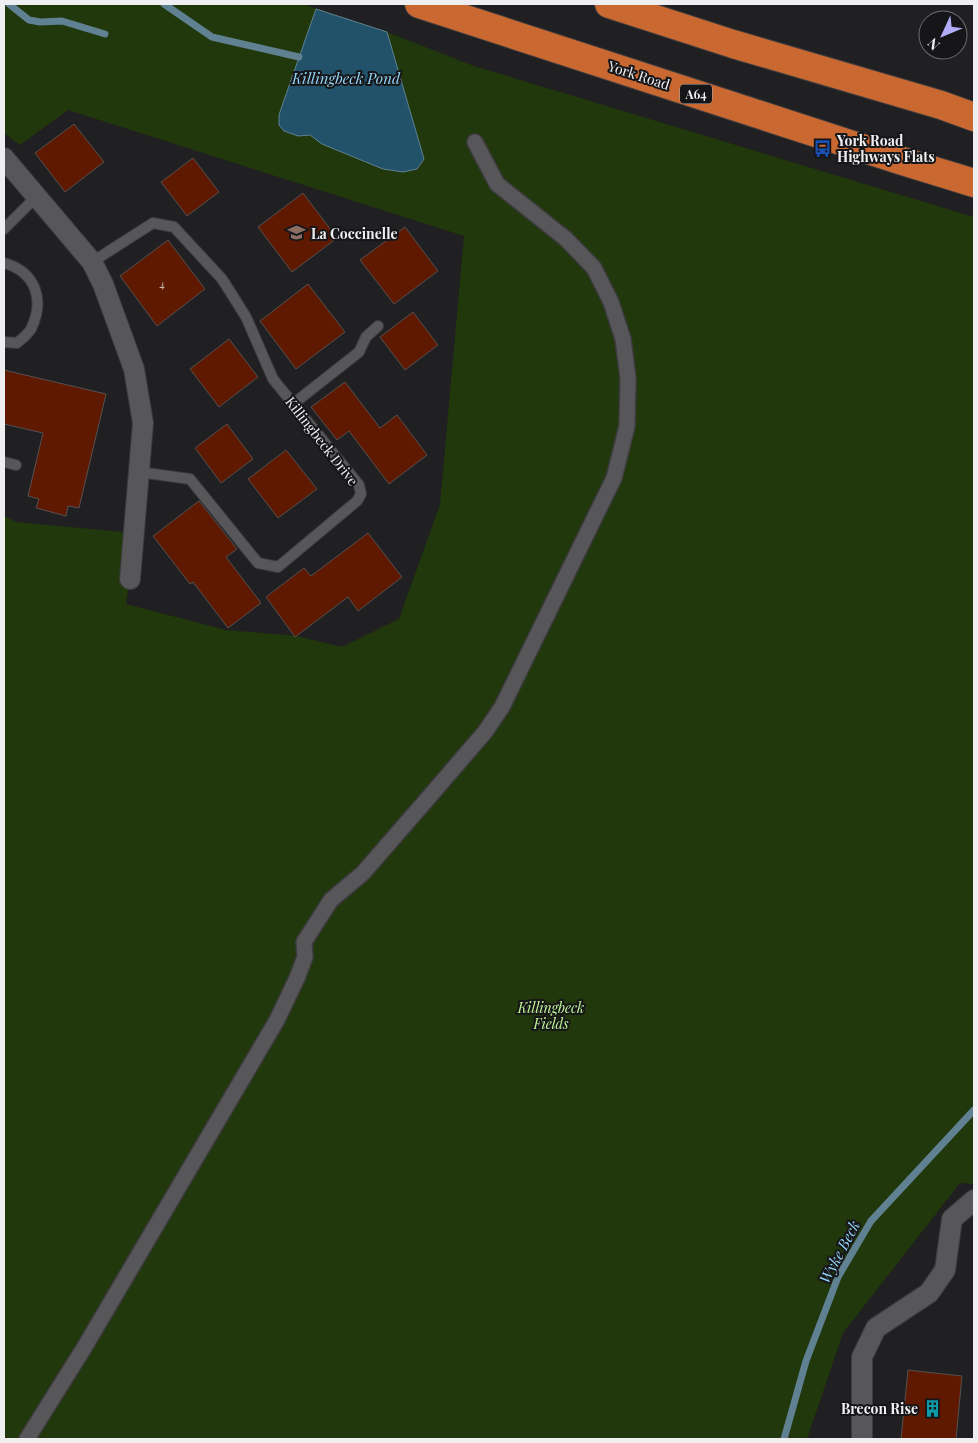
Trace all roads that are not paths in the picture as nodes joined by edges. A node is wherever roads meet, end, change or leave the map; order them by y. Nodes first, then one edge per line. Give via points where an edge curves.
1 (419, 4) edge
2 (609, 4) edge
3 (974, 116) edge
4 (475, 142) dead end
5 (4, 158) edge
6 (974, 183) edge
7 (37, 196) junction
8 (4, 229) edge
9 (92, 262) junction
10 (4, 263) edge
11 (378, 326) dead end
12 (4, 342) edge
13 (293, 404) junction
14 (4, 462) edge
15 (16, 464) dead end
16 (139, 472) junction
17 (130, 579) dead end
18 (974, 1200) edge
19 (27, 1439) edge
20 (862, 1439) edge

1 - 6 highway, York Road / A64
2 - 3 highway
4 - 19 street via 497,184 566,240 594,268 612,302 624,339 628,378 627,426 614,478 502,707 485,732 363,873 331,900 304,942 305,957 277,1020
5 - 7 street
7 - 8 lane
7 - 9 street
9 - 13 lane, Killingbeck Drive via 153,223 174,227 222,279 246,317 273,379
9 - 16 street via 134,369 143,423
10 - 12 lane via 14,266 33,283 39,304 30,331 17,343
11 - 13 lane via 366,337 359,352
13 - 16 lane, Killingbeck Drive via 359,485 361,494 278,567 258,563 190,479
14 - 15 lane
16 - 17 street
18 - 20 street via 952,1219 945,1270 930,1293 876,1328 862,1357

